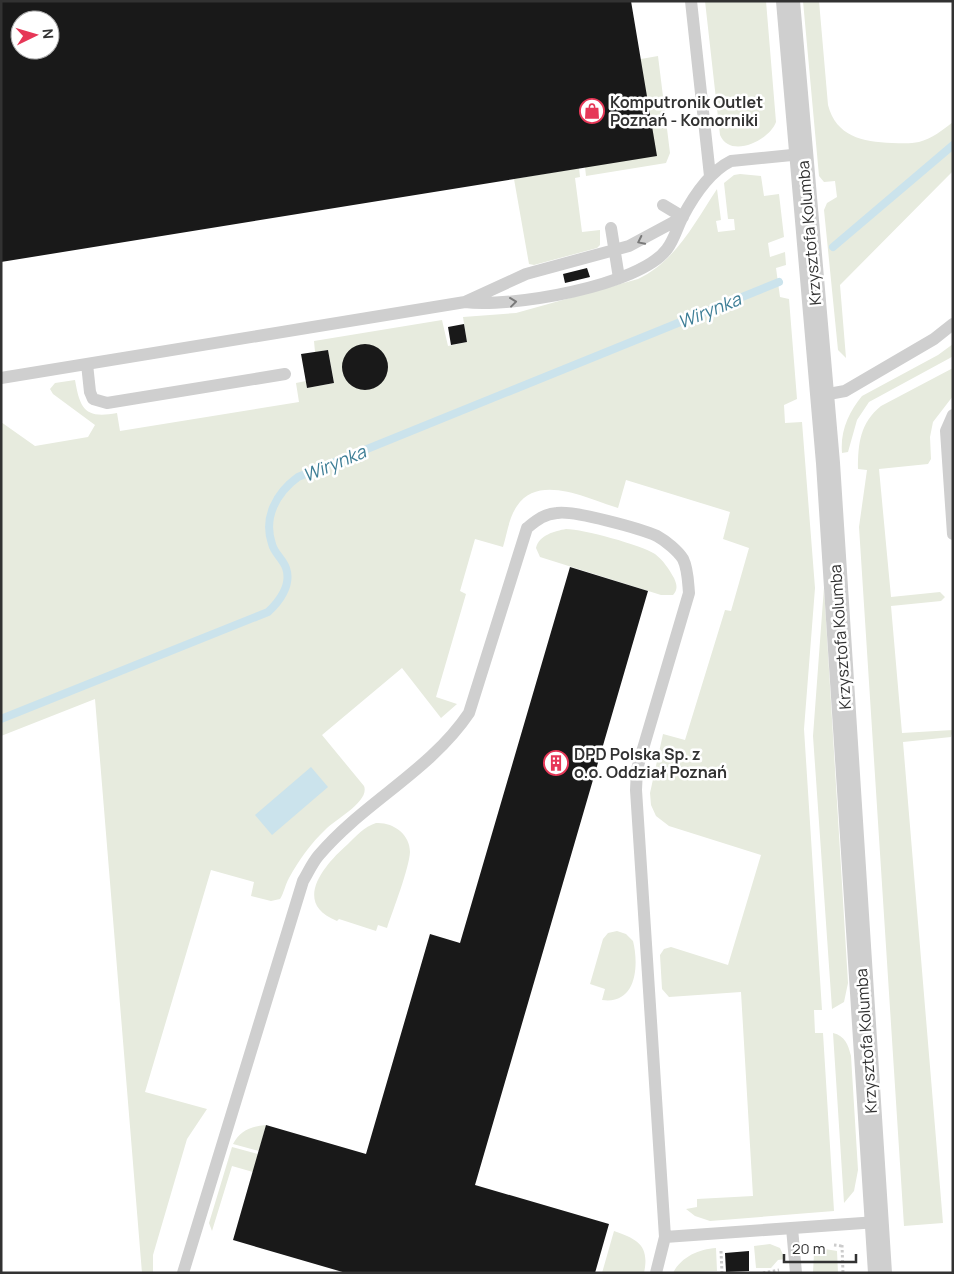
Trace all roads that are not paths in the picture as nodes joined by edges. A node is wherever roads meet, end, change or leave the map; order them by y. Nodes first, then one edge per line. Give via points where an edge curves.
1 (691, 1) edge
2 (788, 1) edge
3 (802, 154) junction
4 (710, 176) junction
5 (663, 205) dead end
6 (683, 217) junction
7 (611, 228) dead end
8 (615, 251) junction
9 (619, 278) junction
10 (465, 302) junction
11 (953, 324) edge
12 (87, 364) junction
13 (285, 374) dead end
14 (1, 378) edge
15 (823, 396) junction
16 (953, 415) edge
17 (949, 431) edge
18 (953, 534) edge
19 (877, 1222) junction
20 (792, 1228) junction
21 (665, 1237) junction
22 (790, 1270) edge
23 (183, 1273) edge
24 (656, 1273) edge
25 (880, 1273) edge

1 - 4 lane
2 - 3 street, Krzysztofa Kolumba
3 - 4 lane via 731,161
3 - 15 street, Krzysztofa Kolumba
4 - 6 lane
5 - 6 lane
6 -> 8 lane via 639,242
6 - 9 lane via 669,247 657,260
7 - 8 lane
8 - 9 lane
8 - 10 lane via 514,279
10 -> 9 lane via 494,304 533,300
10 - 12 lane
11 - 15 lane via 934,339 845,391
12 - 13 lane via 93,399 107,402
12 - 14 lane
15 - 19 street, Krzysztofa Kolumba
16 - 17 lane
17 - 18 lane
19 - 20 lane
19 - 25 street, Krzysztofa Kolumba
20 - 21 lane
20 - 22 lane
21 - 23 lane via 636,790 637,769 688,593 688,575 683,559 657,536 575,513 558,512 541,517 527,528 470,713 438,751 339,834 317,857 303,881
21 - 24 lane

